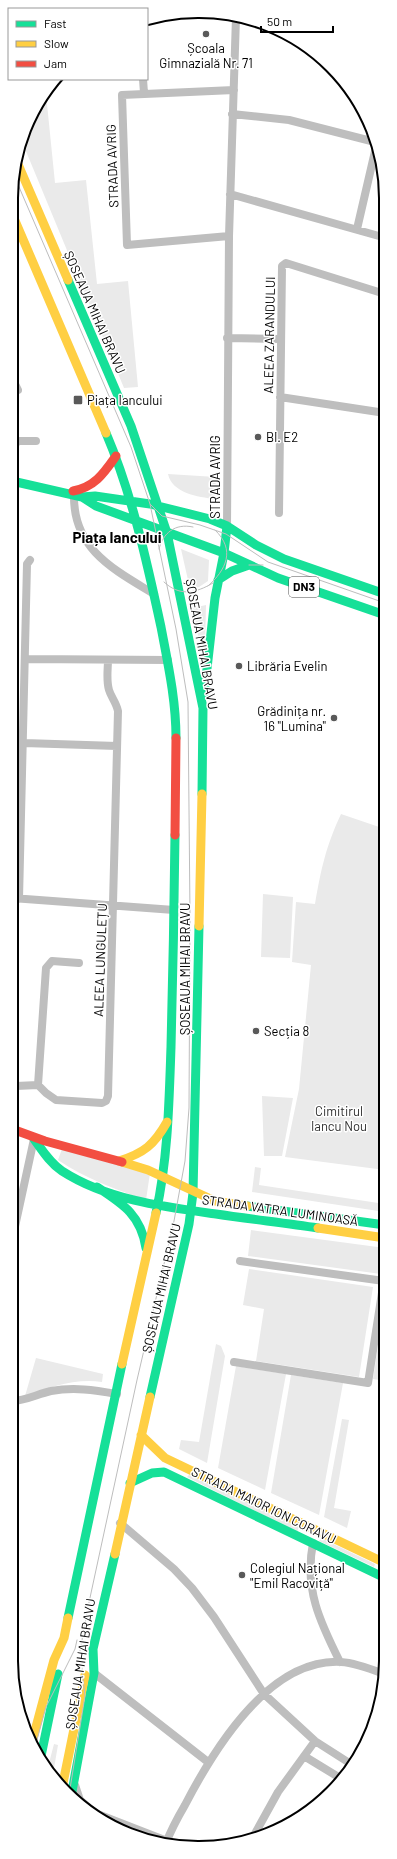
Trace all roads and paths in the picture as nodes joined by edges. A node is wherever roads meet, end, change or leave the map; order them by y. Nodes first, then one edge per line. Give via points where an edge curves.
1 (236, 22) edge
2 (143, 80) edge
3 (234, 90) junction
4 (144, 93) junction
5 (232, 114) junction
6 (369, 141) edge
7 (374, 156) edge
8 (20, 170) edge
9 (230, 194) junction
10 (357, 230) junction
11 (18, 236) edge
12 (229, 236) junction
13 (379, 236) edge
14 (379, 292) edge
15 (228, 338) junction
16 (280, 339) junction
17 (280, 396) junction
18 (379, 412) edge
19 (18, 441) edge
20 (36, 441) dead end
21 (116, 456) junction
22 (18, 482) edge
23 (60, 492) junction
24 (78, 496) junction
25 (130, 501) junction
26 (159, 506) junction
27 (278, 513) dead end
28 (135, 520) junction
29 (227, 526) junction
30 (167, 533) junction
31 (224, 553) junction
32 (30, 560) dead end
33 (249, 565) junction
34 (218, 580) junction
35 (379, 592) edge
36 (154, 594) junction
37 (379, 613) edge
38 (26, 659) junction
39 (108, 660) junction
40 (168, 660) junction
41 (203, 708) junction
42 (24, 743) junction
43 (117, 746) junction
44 (18, 860) edge
45 (18, 899) edge
46 (113, 906) junction
47 (174, 910) junction
48 (79, 962) dead end
49 (38, 1085) junction
50 (18, 1086) edge
51 (169, 1118) junction
52 (18, 1132) edge
53 (34, 1139) junction
54 (119, 1161) junction
55 (164, 1177) junction
56 (97, 1187) junction
57 (193, 1193) junction
58 (158, 1204) junction
59 (191, 1210) junction
60 (18, 1213) edge
61 (379, 1224) edge
62 (379, 1237) edge
63 (147, 1256) junction
64 (240, 1260) dead end
65 (379, 1276) edge
66 (379, 1310) edge
67 (234, 1362) dead end
68 (117, 1394) junction
69 (18, 1401) edge
70 (141, 1435) junction
71 (130, 1483) junction
72 (120, 1523) junction
73 (319, 1531) junction
74 (313, 1543) junction
75 (379, 1560) edge
76 (379, 1575) edge
77 (64, 1638) junction
78 (92, 1649) junction
79 (340, 1662) junction
80 (379, 1672) edge
81 (94, 1673) junction
82 (264, 1694) junction
83 (34, 1734) edge
84 (315, 1741) junction
85 (42, 1751) edge
86 (304, 1756) junction
87 (208, 1762) junction
88 (348, 1762) edge
89 (337, 1776) edge
90 (63, 1780) edge
91 (74, 1782) junction
92 (73, 1790) edge
93 (78, 1796) edge
94 (256, 1831) edge
95 (168, 1838) edge

1 - 3 street, STRADA AVRIG
2 - 4 street
3 - 4 street, STRADA AVRIG
3 - 5 street, STRADA AVRIG
4 - 12 street, STRADA AVRIG via 122,95 127,245
5 - 6 street via 289,120
5 - 9 street, STRADA AVRIG
7 - 10 street
8 - 26 main road, ȘOSEAUA MIHAI BRAVU via 132,426
9 - 10 street
9 - 12 street, STRADA AVRIG
10 - 13 street
11 - 21 main road, ȘOSEAUA MIHAI BRAVU
12 - 15 street, STRADA AVRIG
14 - 16 street, ALEEA ZARANDULUI via 284,263
15 - 16 street
15 - 29 street, STRADA AVRIG
16 - 17 street, ALEEA ZARANDULUI
17 - 18 street
17 - 27 street, ALEEA ZARANDULUI
19 - 20 street
21 - 23 main road via 89,488
21 - 25 main road, ȘOSEAUA MIHAI BRAVU
22 - 23 main road, DN3
23 - 24 main road, DN3
24 - 25 main road, DN3
24 - 28 main road, DN3 via 96,506
24 - 36 street via 76,519 86,543 113,568
25 - 26 main road, DN3
25 - 28 main road, ȘOSEAUA MIHAI BRAVU
26 - 29 main road, DN3
26 - 30 main road, ȘOSEAUA MIHAI BRAVU
28 - 30 main road, DN3
28 - 36 main road, ȘOSEAUA MIHAI BRAVU
29 - 31 main road
29 - 35 main road, DN3 via 284,559
30 - 31 main road, DN3
30 - 41 main road, ȘOSEAUA MIHAI BRAVU
31 - 33 main road, DN3
31 - 34 main road
32 - 38 street
33 - 34 main road via 232,571
33 - 37 main road, DN3 via 278,578
34 - 41 main road
36 - 40 main road, ȘOSEAUA MIHAI BRAVU
38 - 39 street
38 - 42 street
39 - 40 street
39 - 43 street, ALEEA LUNGULEȚU via 108,685 118,711
40 - 47 main road, ȘOSEAUA MIHAI BRAVU via 176,712
41 - 57 main road, ȘOSEAUA MIHAI BRAVU
42 - 43 street
42 - 44 street
43 - 46 street, ALEEA LUNGULEȚU
45 - 46 street
46 - 47 street
46 - 49 street, ALEEA LUNGULEȚU via 106,1101 102,1103 56,1100
47 - 51 main road, ȘOSEAUA MIHAI BRAVU
48 - 49 street, ALEEA LUNGULEȚU via 52,961 46,968
49 - 50 street
51 - 54 main road via 153,1146
51 - 55 main road, ȘOSEAUA MIHAI BRAVU
52 - 53 main road, STRADA VATRA LUMINOASĂ
53 - 54 main road, STRADA VATRA LUMINOASĂ
53 - 56 main road via 52,1163 61,1170
53 - 60 street
54 - 55 main road, STRADA VATRA LUMINOASĂ
55 - 57 main road, STRADA VATRA LUMINOASĂ
55 - 58 main road, ȘOSEAUA MIHAI BRAVU
56 - 58 main road, STRADA VATRA LUMINOASĂ
56 - 63 main road via 136,1217 144,1232
57 - 59 main road, ȘOSEAUA MIHAI BRAVU
57 - 61 main road, STRADA VATRA LUMINOASĂ via 214,1200
58 - 59 main road, STRADA VATRA LUMINOASĂ
58 - 63 main road, ȘOSEAUA MIHAI BRAVU
59 - 62 main road, STRADA VATRA LUMINOASĂ
59 - 70 main road, ȘOSEAUA MIHAI BRAVU
63 - 68 main road, ȘOSEAUA MIHAI BRAVU
64 - 65 street
66 - 67 street via 368,1383
68 - 69 street via 74,1388
68 - 77 main road, ȘOSEAUA MIHAI BRAVU via 74,1582
70 - 71 main road, ȘOSEAUA MIHAI BRAVU
70 - 73 main road, STRADA MAIOR ION CORAVU via 165,1458
71 - 72 main road, ȘOSEAUA MIHAI BRAVU
71 - 74 main road, STRADA MAIOR ION CORAVU via 152,1473 164,1472
72 - 78 main road, ȘOSEAUA MIHAI BRAVU
72 - 82 street via 192,1588
73 - 74 main road
73 - 75 main road, STRADA MAIOR ION CORAVU
74 - 76 main road, STRADA MAIOR ION CORAVU
74 - 79 street via 310,1559 311,1586 320,1619
77 - 83 main road, ȘOSEAUA MIHAI BRAVU via 54,1660
77 - 85 main road
78 - 81 main road, ȘOSEAUA MIHAI BRAVU
78 - 90 main road
79 - 80 street
79 - 82 street via 300,1671
81 - 87 street
81 - 91 main road, ȘOSEAUA MIHAI BRAVU
82 - 84 street
82 - 87 street via 238,1722
84 - 86 street
84 - 88 street
86 - 89 street
86 - 94 street via 275,1797
87 - 95 street
91 - 92 main road, ȘOSEAUA MIHAI BRAVU
91 - 93 street

